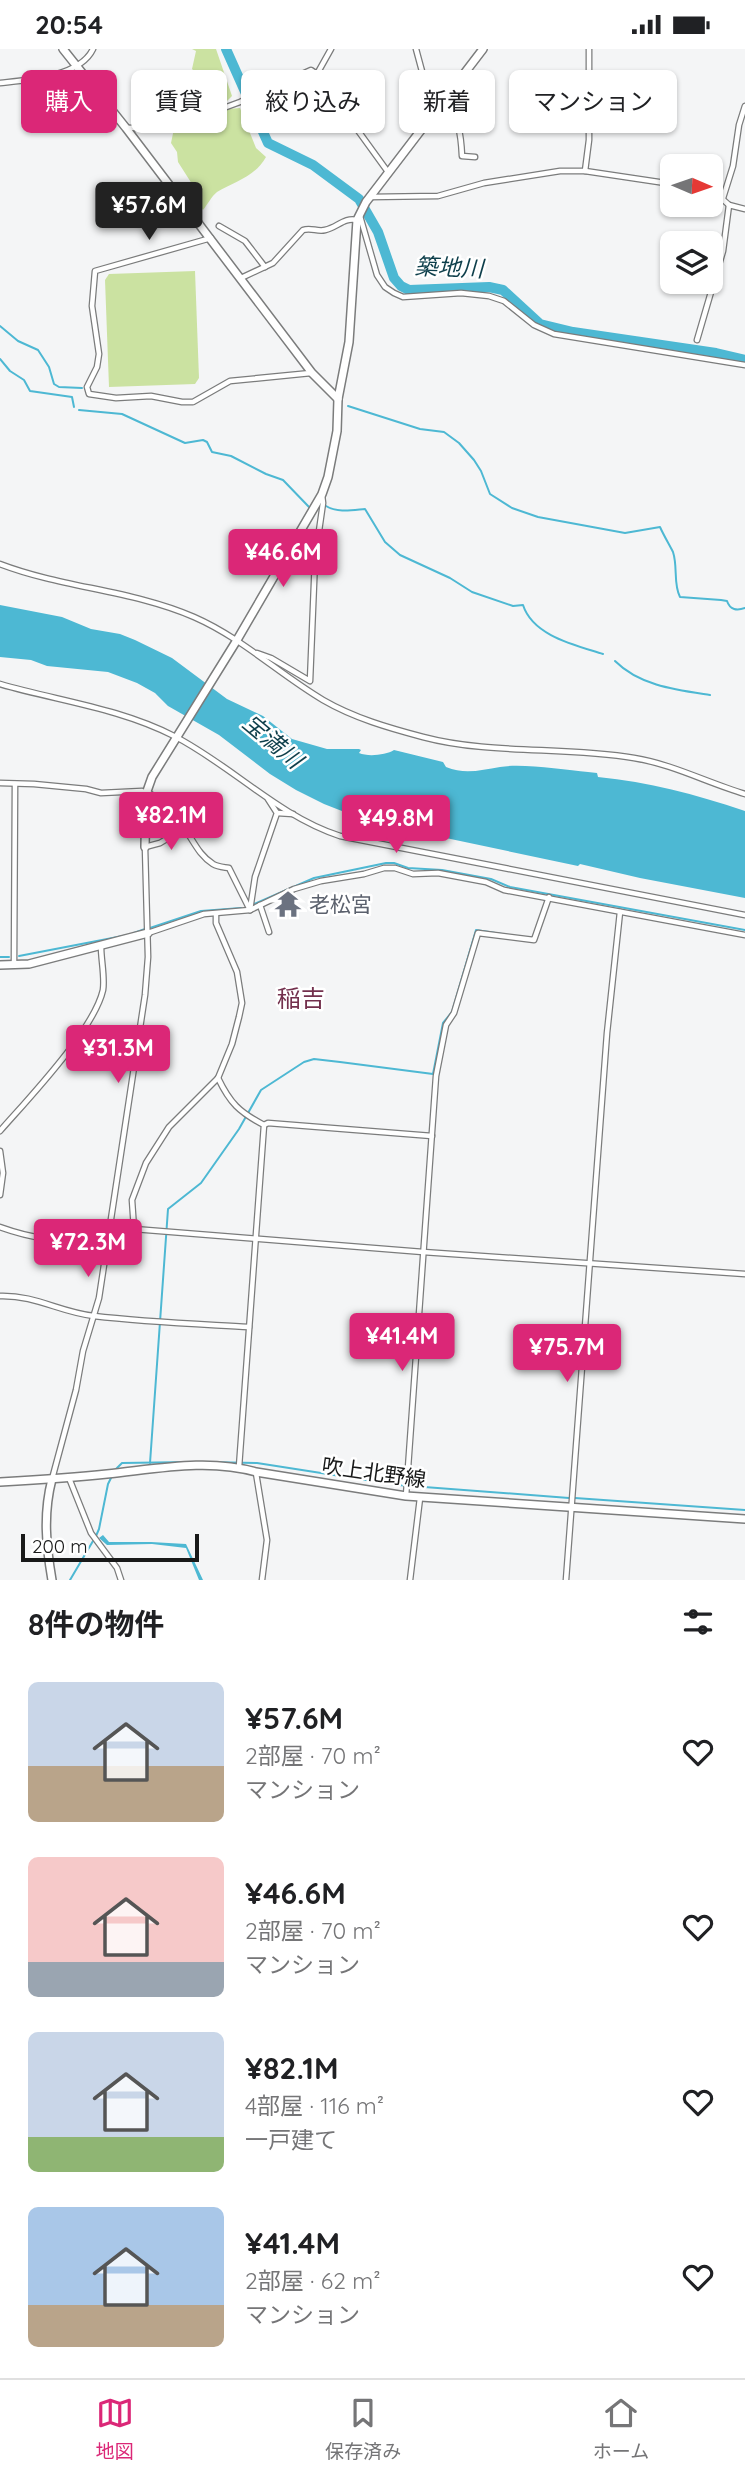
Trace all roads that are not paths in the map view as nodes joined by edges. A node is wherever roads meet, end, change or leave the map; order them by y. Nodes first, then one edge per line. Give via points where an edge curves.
1 (63, 49) edge
2 (93, 49) edge
3 (331, 49) edge
4 (416, 49) edge
5 (483, 49) edge
6 (589, 49) edge
7 (76, 66) junction
8 (319, 70) edge
9 (420, 70) edge
10 (467, 70) edge
11 (0, 83) edge
12 (241, 101) edge
13 (745, 106) edge
14 (126, 128) junction
15 (360, 133) edge
16 (418, 133) edge
17 (460, 133) edge
18 (475, 157) dead end
19 (585, 171) junction
20 (388, 172) junction
21 (660, 182) edge
22 (369, 197) junction
23 (723, 198) joint
24 (729, 205) junction
25 (745, 209) edge
26 (359, 216) junction
27 (219, 226) dead end
28 (211, 239) junction
29 (265, 267) junction
30 (242, 278) junction
31 (696, 340) dead end
32 (745, 365) edge
33 (312, 373) junction
34 (338, 399) junction
35 (322, 494) junction
36 (0, 564) edge
37 (235, 643) junction
38 (253, 652) junction
39 (0, 684) edge
40 (179, 734) junction
41 (0, 783) edge
42 (16, 783) junction
43 (142, 791) dead end
44 (149, 793) dead end
45 (745, 794) edge
46 (268, 798) junction
47 (276, 813) junction
48 (294, 814) junction
49 (185, 828) junction
50 (145, 847) junction
51 (549, 897) junction
52 (260, 905) junction
53 (250, 910) junction
54 (620, 912) junction
55 (216, 914) junction
56 (745, 915) edge
57 (269, 932) dead end
58 (148, 933) junction
59 (745, 935) edge
60 (101, 946) junction
61 (0, 965) edge
62 (14, 965) junction
63 (218, 1078) junction
64 (264, 1125) junction
65 (0, 1131) edge
66 (432, 1136) junction
67 (0, 1151) edge
68 (0, 1195) edge
69 (0, 1227) edge
70 (134, 1229) junction
71 (107, 1238) junction
72 (256, 1238) junction
73 (106, 1246) junction
74 (423, 1252) junction
75 (589, 1262) junction
76 (745, 1273) edge
77 (0, 1296) edge
78 (93, 1316) junction
79 (249, 1327) junction
80 (239, 1467) junction
81 (256, 1472) junction
82 (69, 1478) junction
83 (51, 1479) junction
84 (0, 1482) edge
85 (406, 1496) junction
86 (420, 1497) junction
87 (571, 1508) junction
88 (745, 1519) edge
89 (52, 1580) edge
90 (121, 1580) edge
91 (262, 1580) edge
92 (410, 1580) edge
93 (566, 1580) edge

1 - 7 street
2 - 7 street
3 - 8 street
4 - 9 street
5 - 10 street
6 - 19 street
7 - 11 street
7 - 14 street
12 - 14 street via 172,127
13 - 23 street
14 - 28 street
15 - 20 street
16 - 20 street
17 - 18 street via 462,156
19 - 21 street
19 - 22 street via 500,180 438,196
20 - 22 street
22 - 26 street
23 - 24 street
24 - 25 street
24 - 31 street via 723,251
26 - 29 street via 321,231 303,230
26 - 32 street via 377,275 385,287 403,297 489,296 554,334
26 - 34 street via 349,342
27 - 29 street via 245,241
28 - 30 street
28 - 33 street via 95,271 92,306 99,354 89,394 116,398 151,395 193,402 230,381
29 - 30 street
30 - 33 street
33 - 34 street
34 - 35 street via 337,431
35 - 37 street
35 - 38 street via 310,681
36 - 37 street via 163,605
37 - 38 street
37 - 40 street
38 - 45 street via 336,707 389,727 455,743 634,757
39 - 40 street via 117,712
40 - 46 street
40 - 50 street via 146,794
41 - 42 street
42 - 43 street via 101,793
42 - 62 street
44 - 49 street
46 - 47 street
46 - 48 street
47 - 48 street
47 - 53 street via 255,877
48 - 56 street via 340,836
49 - 50 street
49 - 53 street via 206,859 229,868
50 - 58 street
51 - 52 street via 438,873 384,868 294,889
51 - 54 street
51 - 66 street via 534,940 478,933 454,1013 446,1025 436,1076
52 - 53 street
52 - 57 street
53 - 55 street
54 - 59 street
54 - 75 street
55 - 58 street
55 - 63 street via 237,972 242,1003
58 - 60 street
58 - 71 street via 145,995
60 - 62 street
60 - 65 street via 103,990 89,1022
61 - 62 street
63 - 64 street via 237,1108
63 - 70 street via 169,1128 146,1163 132,1199
64 - 66 street
64 - 72 street
66 - 74 street
67 - 68 street
69 - 71 street via 42,1238 97,1232
70 - 72 street
70 - 73 street
71 - 73 street
72 - 74 street
72 - 79 street
73 - 78 street
74 - 75 street
74 - 85 street
75 - 76 street
75 - 87 street
77 - 78 street via 28,1297
78 - 79 street
78 - 83 street
79 - 80 street
80 - 81 street, 吹上北野線
80 - 82 street, 吹上北野線 via 184,1466
81 - 85 street, 吹上北野線
81 - 91 street via 267,1540
82 - 83 street, 吹上北野線
82 - 90 street via 91,1532
83 - 84 street, 吹上北野線
83 - 89 street via 45,1524
85 - 86 street, 吹上北野線
86 - 87 street, 吹上北野線
86 - 92 street
87 - 88 street, 吹上北野線
87 - 93 street

